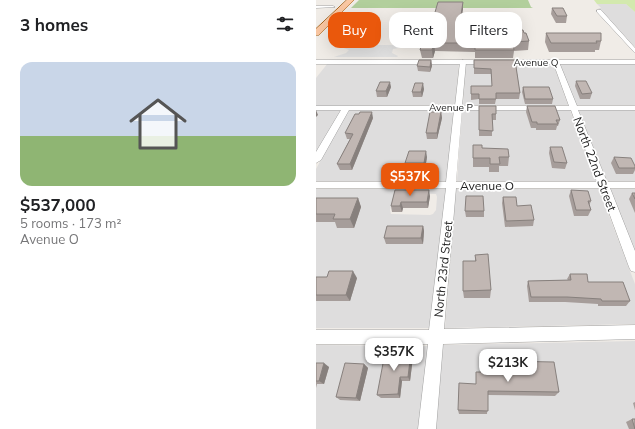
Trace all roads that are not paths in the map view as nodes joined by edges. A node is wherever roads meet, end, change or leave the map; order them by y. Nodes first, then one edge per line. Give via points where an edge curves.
1 (340, 0) edge
2 (351, 0) edge
3 (316, 7) edge
4 (333, 7) junction
5 (599, 11) dead end
6 (316, 22) edge
7 (316, 33) edge
8 (635, 51) edge
9 (316, 62) edge
10 (463, 62) junction
11 (556, 62) junction
12 (635, 62) edge
13 (459, 107) junction
14 (573, 107) junction
15 (316, 108) edge
16 (346, 108) junction
17 (635, 108) edge
18 (316, 160) edge
19 (316, 185) edge
20 (452, 185) junction
21 (603, 185) junction
22 (635, 185) edge
23 (635, 267) edge
24 (635, 332) edge
25 (316, 337) edge
26 (436, 337) junction
27 (427, 429) edge

1 - 4 main road
2 - 7 main road
3 - 4 street
4 - 6 main road
5 - 8 street
9 - 10 street, Avenue Q
10 - 11 street, Avenue Q
10 - 13 street, North 23rd Street
11 - 12 street, Avenue Q
11 - 14 street, North 22nd Street
13 - 14 street, Avenue P
13 - 16 street, Avenue P
13 - 20 street, North 23rd Street
14 - 17 street, Avenue P
14 - 21 street, North 22nd Street
15 - 16 street, Avenue P
16 - 18 street
19 - 20 street, Avenue O
20 - 21 street, Avenue O
20 - 26 street, North 23rd Street
21 - 22 street, Avenue O
21 - 23 street, North 22nd Street
24 - 26 street
25 - 26 street
26 - 27 street, North 23rd Street

